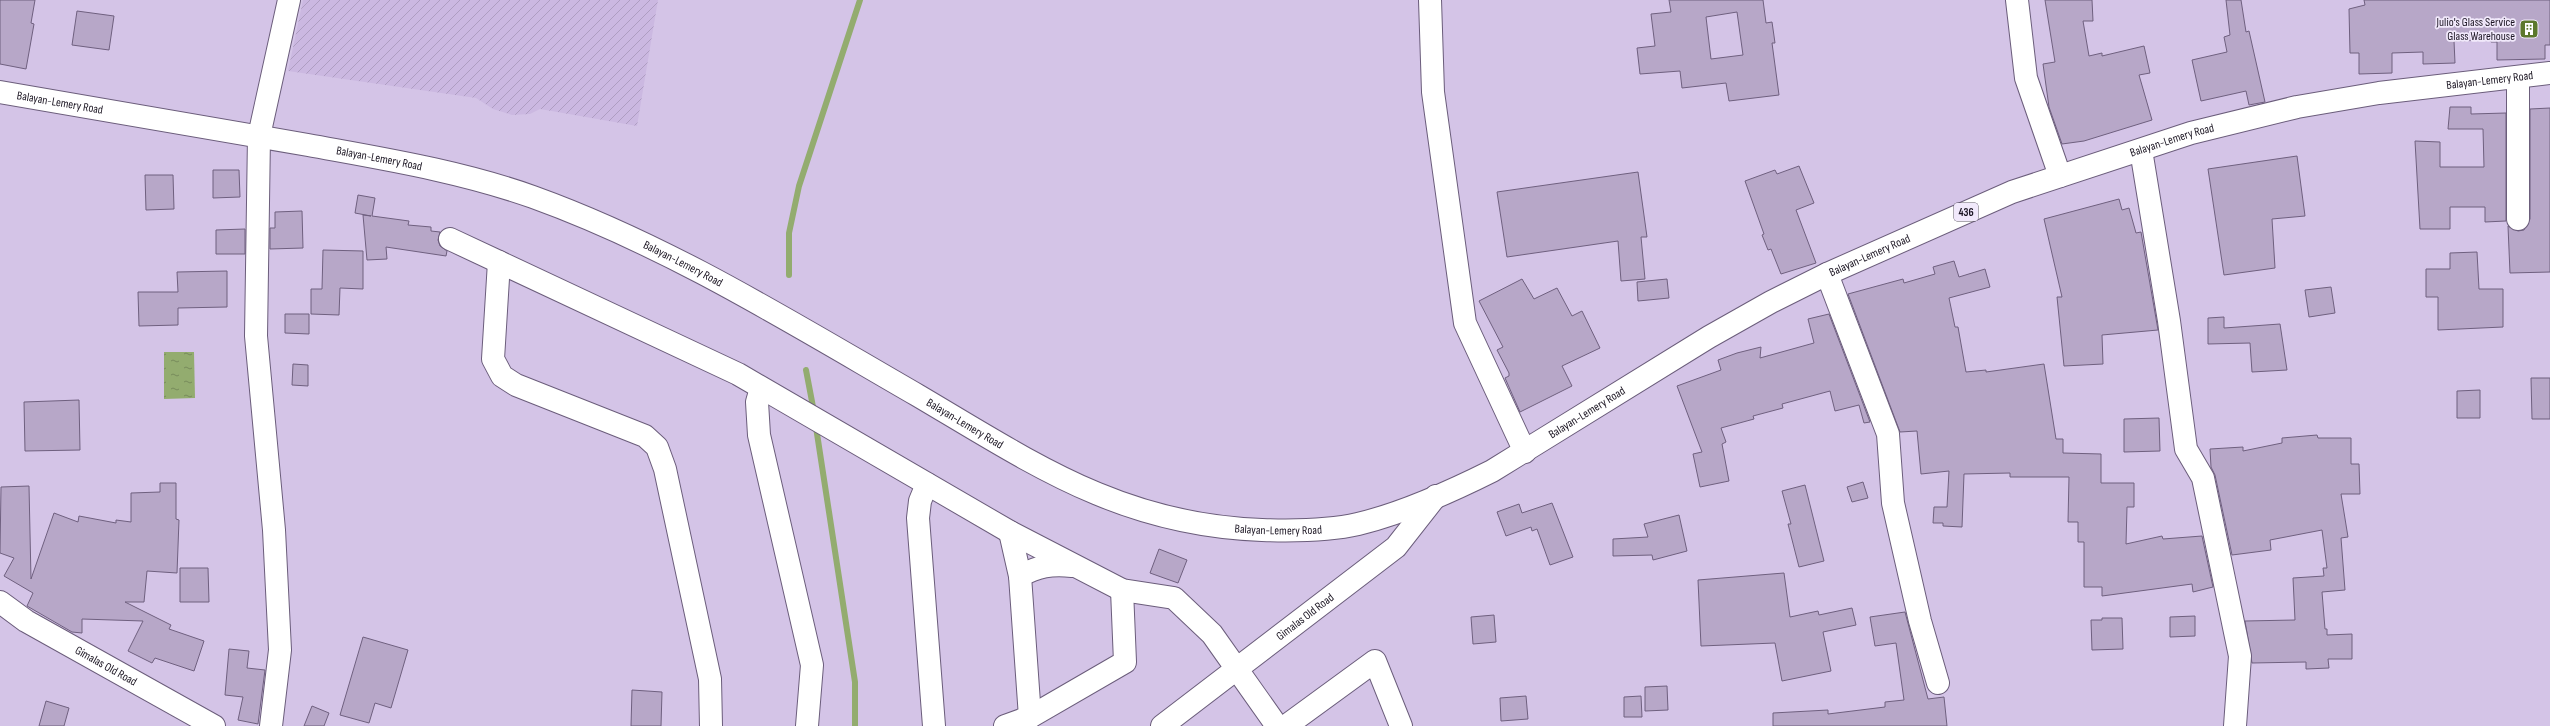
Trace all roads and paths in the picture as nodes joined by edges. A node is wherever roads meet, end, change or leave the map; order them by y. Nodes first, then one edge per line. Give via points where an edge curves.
1 (289, 0) edge
2 (1430, 0) edge
3 (2018, 0) edge
4 (2550, 73) edge
5 (2518, 77) junction
6 (0, 92) edge
7 (259, 136) junction
8 (2141, 150) junction
9 (2060, 176) junction
10 (2518, 219) dead end
11 (450, 240) dead end
12 (498, 262) junction
13 (1827, 274) junction
14 (761, 388) junction
15 (1525, 452) junction
16 (927, 484) junction
17 (1436, 496) junction
18 (1010, 532) junction
19 (1077, 566) junction
20 (1020, 576) junction
21 (1122, 590) junction
22 (0, 602) edge
23 (1238, 670) junction
24 (1938, 683) dead end
25 (1030, 717) junction
26 (214, 726) edge
27 (271, 726) edge
28 (711, 726) edge
29 (806, 726) edge
30 (934, 726) edge
31 (1005, 726) edge
32 (1162, 726) edge
33 (1277, 726) edge
34 (1286, 726) edge
35 (1401, 726) edge
36 (2235, 726) edge

1 - 7 street
2 - 15 street via 1433,92 1465,323
3 - 9 street via 2026,78
4 - 5 street, Balayan-Lemery Road / 436
5 - 8 street, Balayan-Lemery Road / 436 via 2379,93 2298,107 2191,133
5 - 10 street
6 - 7 street, Balayan-Lemery Road
7 - 17 street, Balayan-Lemery Road via 429,167 531,196 621,232 738,291 1060,478 1114,502 1156,516 1224,528 1286,531 1356,524
7 - 27 street via 256,336 274,530 280,650
8 - 9 street, Balayan-Lemery Road / 436
8 - 36 street via 2169,321 2186,449 2203,478 2240,656
9 - 13 street, Balayan-Lemery Road / 436 via 2012,192
11 - 12 street
12 - 14 street via 738,374
12 - 28 street via 493,360 502,376 516,385 645,436 658,446 710,679
13 - 15 street, Balayan-Lemery Road / 436 via 1709,337
13 - 24 street via 1888,434 1893,503 1920,621
14 - 16 street
14 - 29 street via 757,402 760,435 812,665
15 - 17 street, Balayan-Lemery Road / 436 via 1492,472
16 - 18 street
16 - 30 street via 920,501 918,518
17 - 23 street, Gimalas Old Road / 436 via 1396,547
18 - 19 street
18 - 20 street
19 - 20 street via 1044,566
19 - 21 street
20 - 25 street
21 - 23 street via 1174,598 1212,634
21 - 25 street via 1124,662
22 - 26 street, Gimalas Old Road via 26,621
23 - 32 street, Gimalas Old Road / 436
23 - 33 street
25 - 31 street
34 - 35 street via 1376,661

